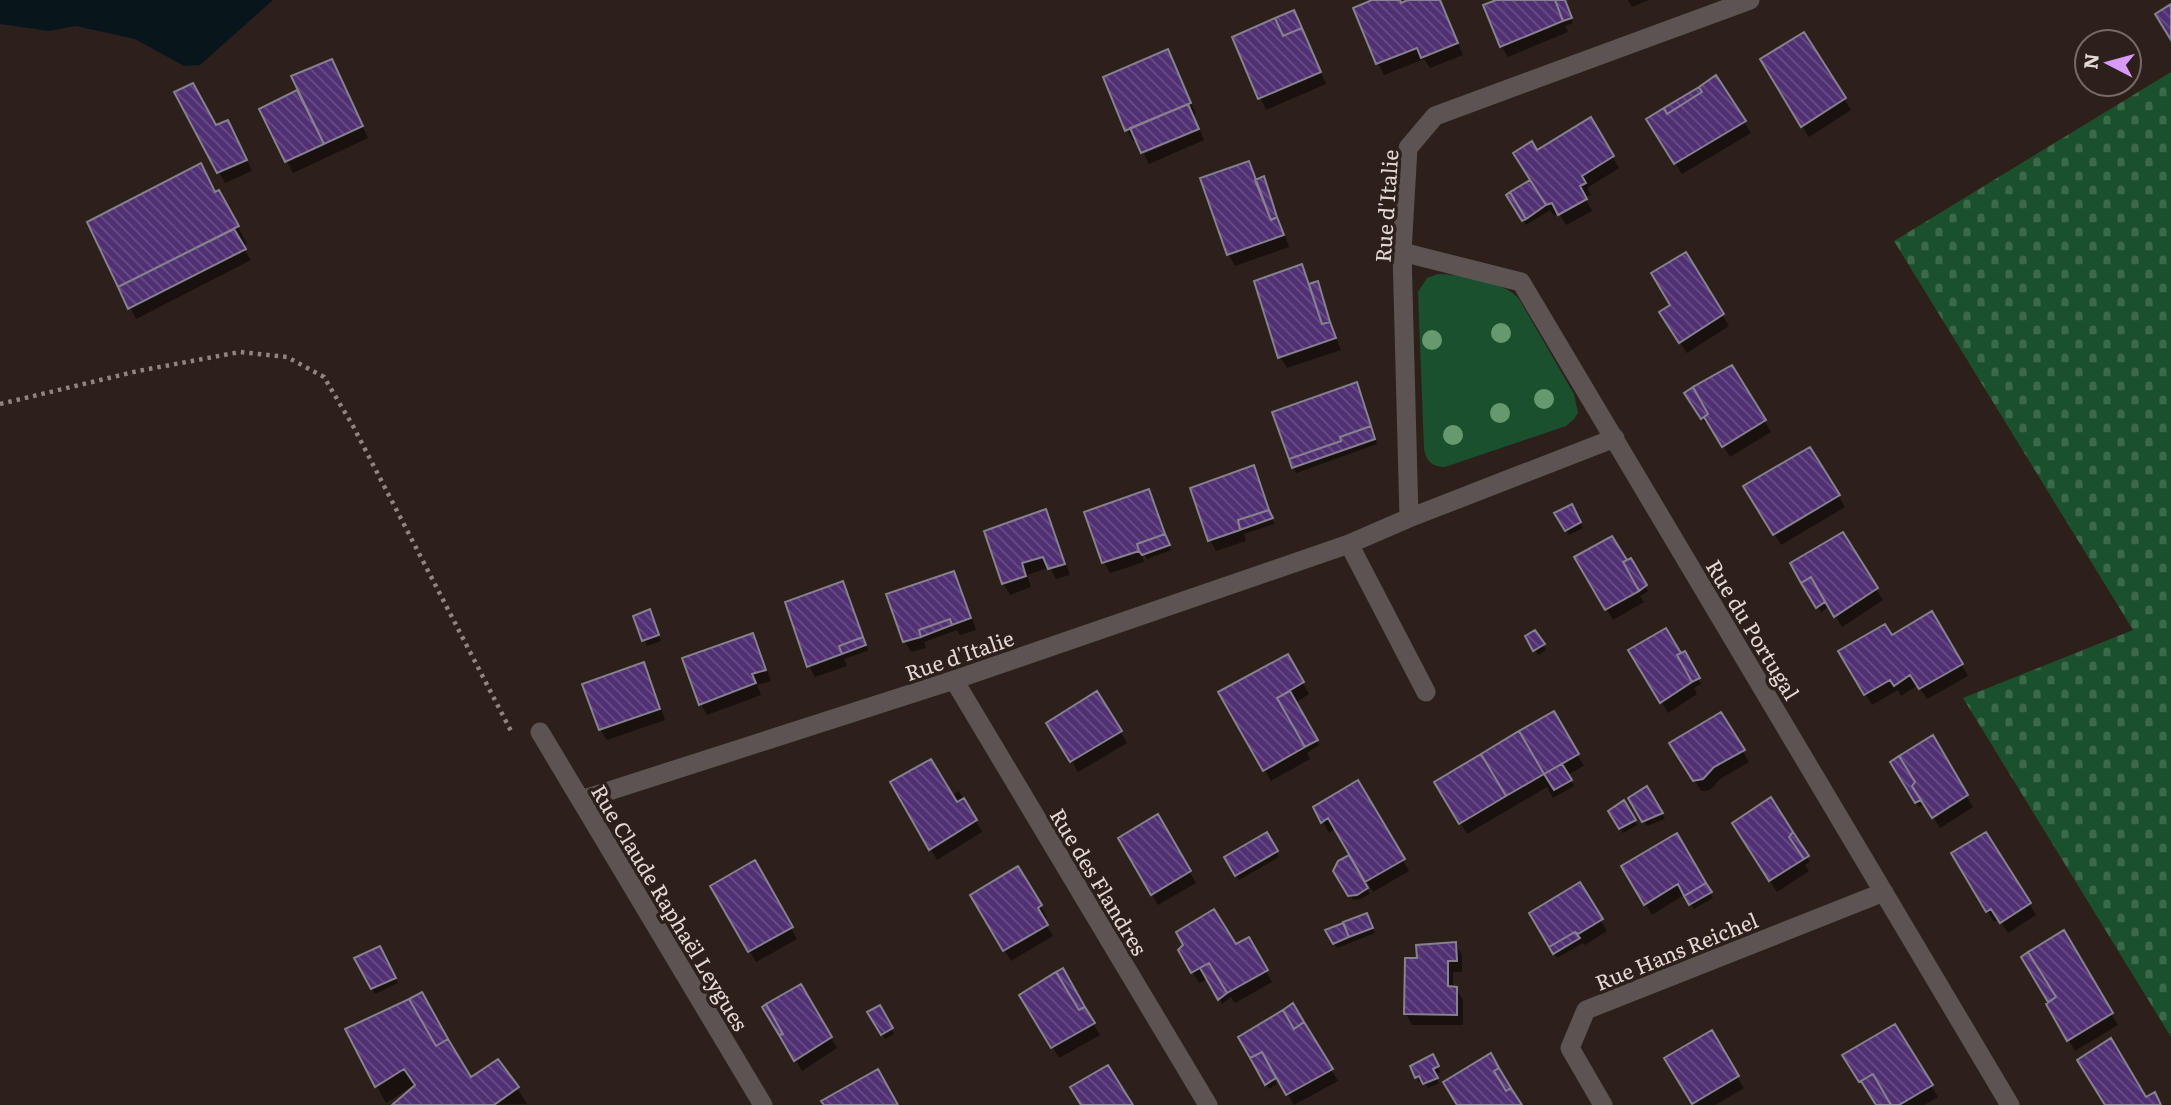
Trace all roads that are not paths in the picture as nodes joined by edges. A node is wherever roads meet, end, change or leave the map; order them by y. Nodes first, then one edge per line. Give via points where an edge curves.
1 (1750, 0) edge
2 (1402, 252) junction
3 (1615, 438) junction
4 (1409, 518) junction
5 (1349, 544) junction
6 (954, 680) junction
7 (1426, 691) dead end
8 (540, 732) dead end
9 (581, 800) junction
10 (1884, 892) junction
11 (763, 1105) edge
12 (1208, 1105) edge
13 (1603, 1105) edge
14 (2010, 1105) edge

1 - 2 street, Rue d'Italie via 1435,117 1408,148
2 - 3 street, Rue du Portugal via 1521,282
2 - 4 street, Rue d'Italie
3 - 4 street, Rue d'Italie
3 - 10 street, Rue du Portugal
4 - 5 street, Rue d'Italie
5 - 6 street, Rue d'Italie
5 - 7 street
6 - 9 street, Rue d'Italie
6 - 12 street, Rue des Flandres
8 - 9 street, Rue Claude Raphaël Leygues
9 - 11 street, Rue Claude Raphaël Leygues
10 - 13 street, Rue Hans Reichel via 1586,1010 1570,1048
10 - 14 street, Rue du Portugal

